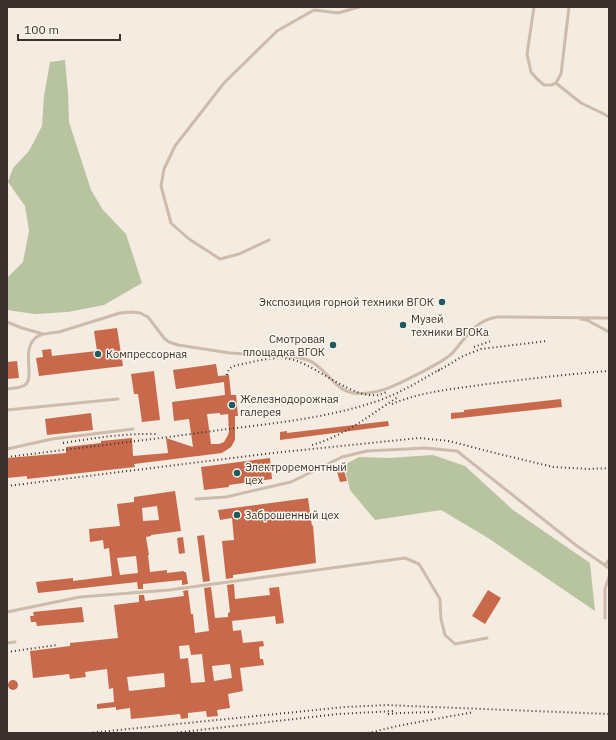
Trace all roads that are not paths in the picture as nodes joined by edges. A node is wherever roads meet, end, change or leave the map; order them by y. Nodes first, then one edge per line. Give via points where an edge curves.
1 (359, 7) edge
2 (534, 7) edge
3 (569, 7) edge
4 (556, 83) junction
5 (609, 117) edge
6 (269, 240) dead end
7 (575, 318) junction
8 (609, 318) edge
9 (7, 322) edge
10 (609, 332) edge
11 (43, 334) junction
12 (7, 389) edge
13 (118, 399) dead end
14 (7, 410) edge
15 (133, 429) dead end
16 (7, 449) edge
17 (196, 500) dead end
18 (609, 560) edge
19 (605, 565) junction
20 (609, 568) edge
21 (609, 577) edge
22 (7, 612) edge
23 (605, 618) dead end
24 (487, 638) dead end
25 (15, 642) dead end
26 (7, 643) edge

1 - 6 lane via 338,13 314,10 277,31 224,83 175,146 164,170 161,186 171,223 189,239 220,259 240,254
2 - 4 lane via 527,54 531,72 544,85
3 - 4 lane via 561,74
4 - 5 lane via 581,103
7 - 8 lane
7 - 10 lane via 587,320
7 - 11 lane via 490,318 469,331 449,356 428,369 393,387 357,393 339,387 314,363 304,359 230,354 169,342 148,317 140,313 120,313 59,332
9 - 11 lane
11 - 12 lane via 37,337 29,348 28,382 22,387
13 - 14 lane
15 - 16 lane via 52,439
17 - 19 lane via 226,497 291,482 342,457 368,452 425,448 457,451 577,546
18 - 19 lane
19 - 20 lane
21 - 23 lane via 605,589
22 - 24 lane via 80,597 169,590 405,558 419,564 440,599 445,636 455,644
25 - 26 lane

